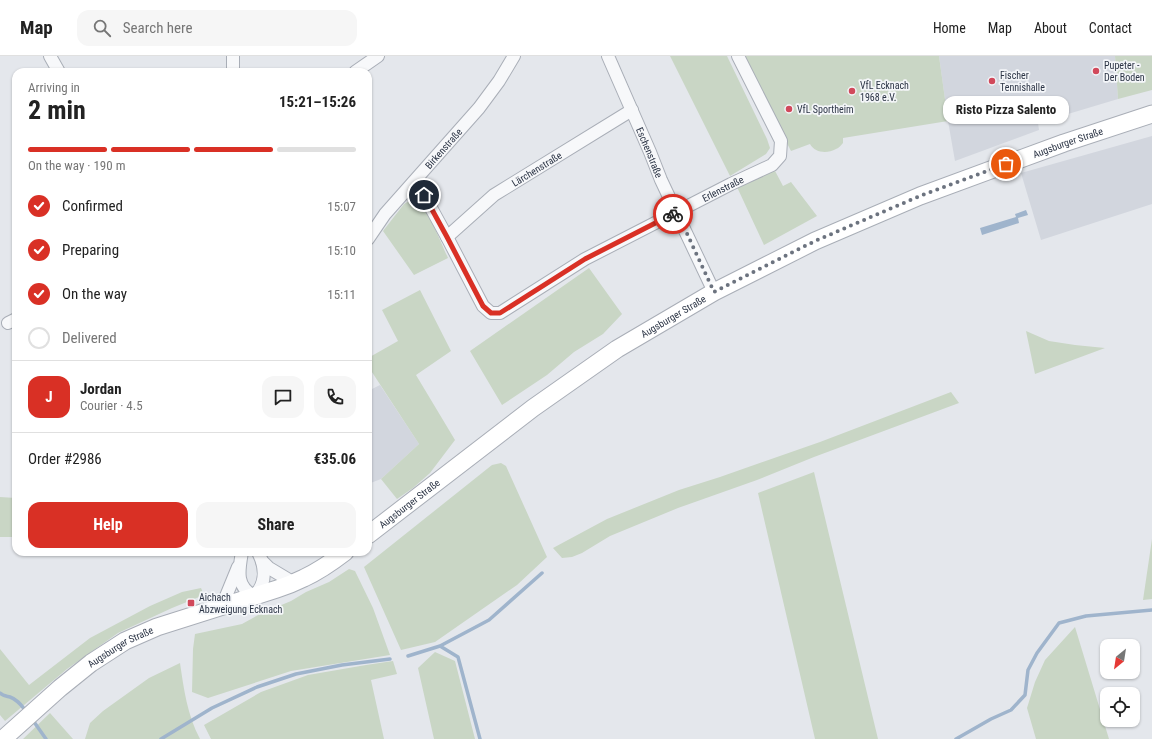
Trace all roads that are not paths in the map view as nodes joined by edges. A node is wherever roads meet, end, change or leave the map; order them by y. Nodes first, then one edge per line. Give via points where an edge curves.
1 (50, 56) edge
2 (233, 56) edge
3 (378, 56) edge
4 (514, 56) edge
5 (608, 56) edge
6 (738, 56) edge
7 (56, 68) edge
8 (233, 68) edge
9 (361, 68) edge
10 (632, 110) junction
11 (1152, 114) edge
12 (413, 183) junction
13 (677, 212) junction
14 (372, 233) edge
15 (447, 237) junction
16 (714, 292) junction
17 (372, 532) edge
18 (260, 556) edge
19 (340, 556) edge
20 (241, 557) edge
21 (294, 583) junction
22 (254, 596) junction
23 (222, 606) junction
24 (7, 735) edge

1 - 7 street
2 - 8 street
3 - 9 street
4 - 12 street, Birkenstraße via 479,108
5 - 10 street, Eschenstraße
6 - 13 street, Erlenstraße via 781,141 780,156 772,165
10 - 13 street, Eschenstraße
10 - 15 street, Lärchenstraße via 494,196
11 - 16 main road, Augsburger Straße via 920,196 815,241
12 - 14 street, Birkenstraße via 385,214
12 - 15 street, Erlenstraße via 424,195
13 - 15 street, Erlenstraße via 585,259 500,313 491,313 483,306
13 - 16 street, Eschenstraße
16 - 17 main road, Augsburger Straße via 610,353 533,408
18 - 21 street via 269,568
18 - 22 street via 264,572 263,582
19 - 21 main road, Augsburger Straße
20 - 22 street via 242,587
20 - 23 street
21 - 22 main road, Augsburger Straße
22 - 23 main road, Augsburger Straße
23 - 24 main road, Augsburger Straße via 157,627 125,641 91,663

